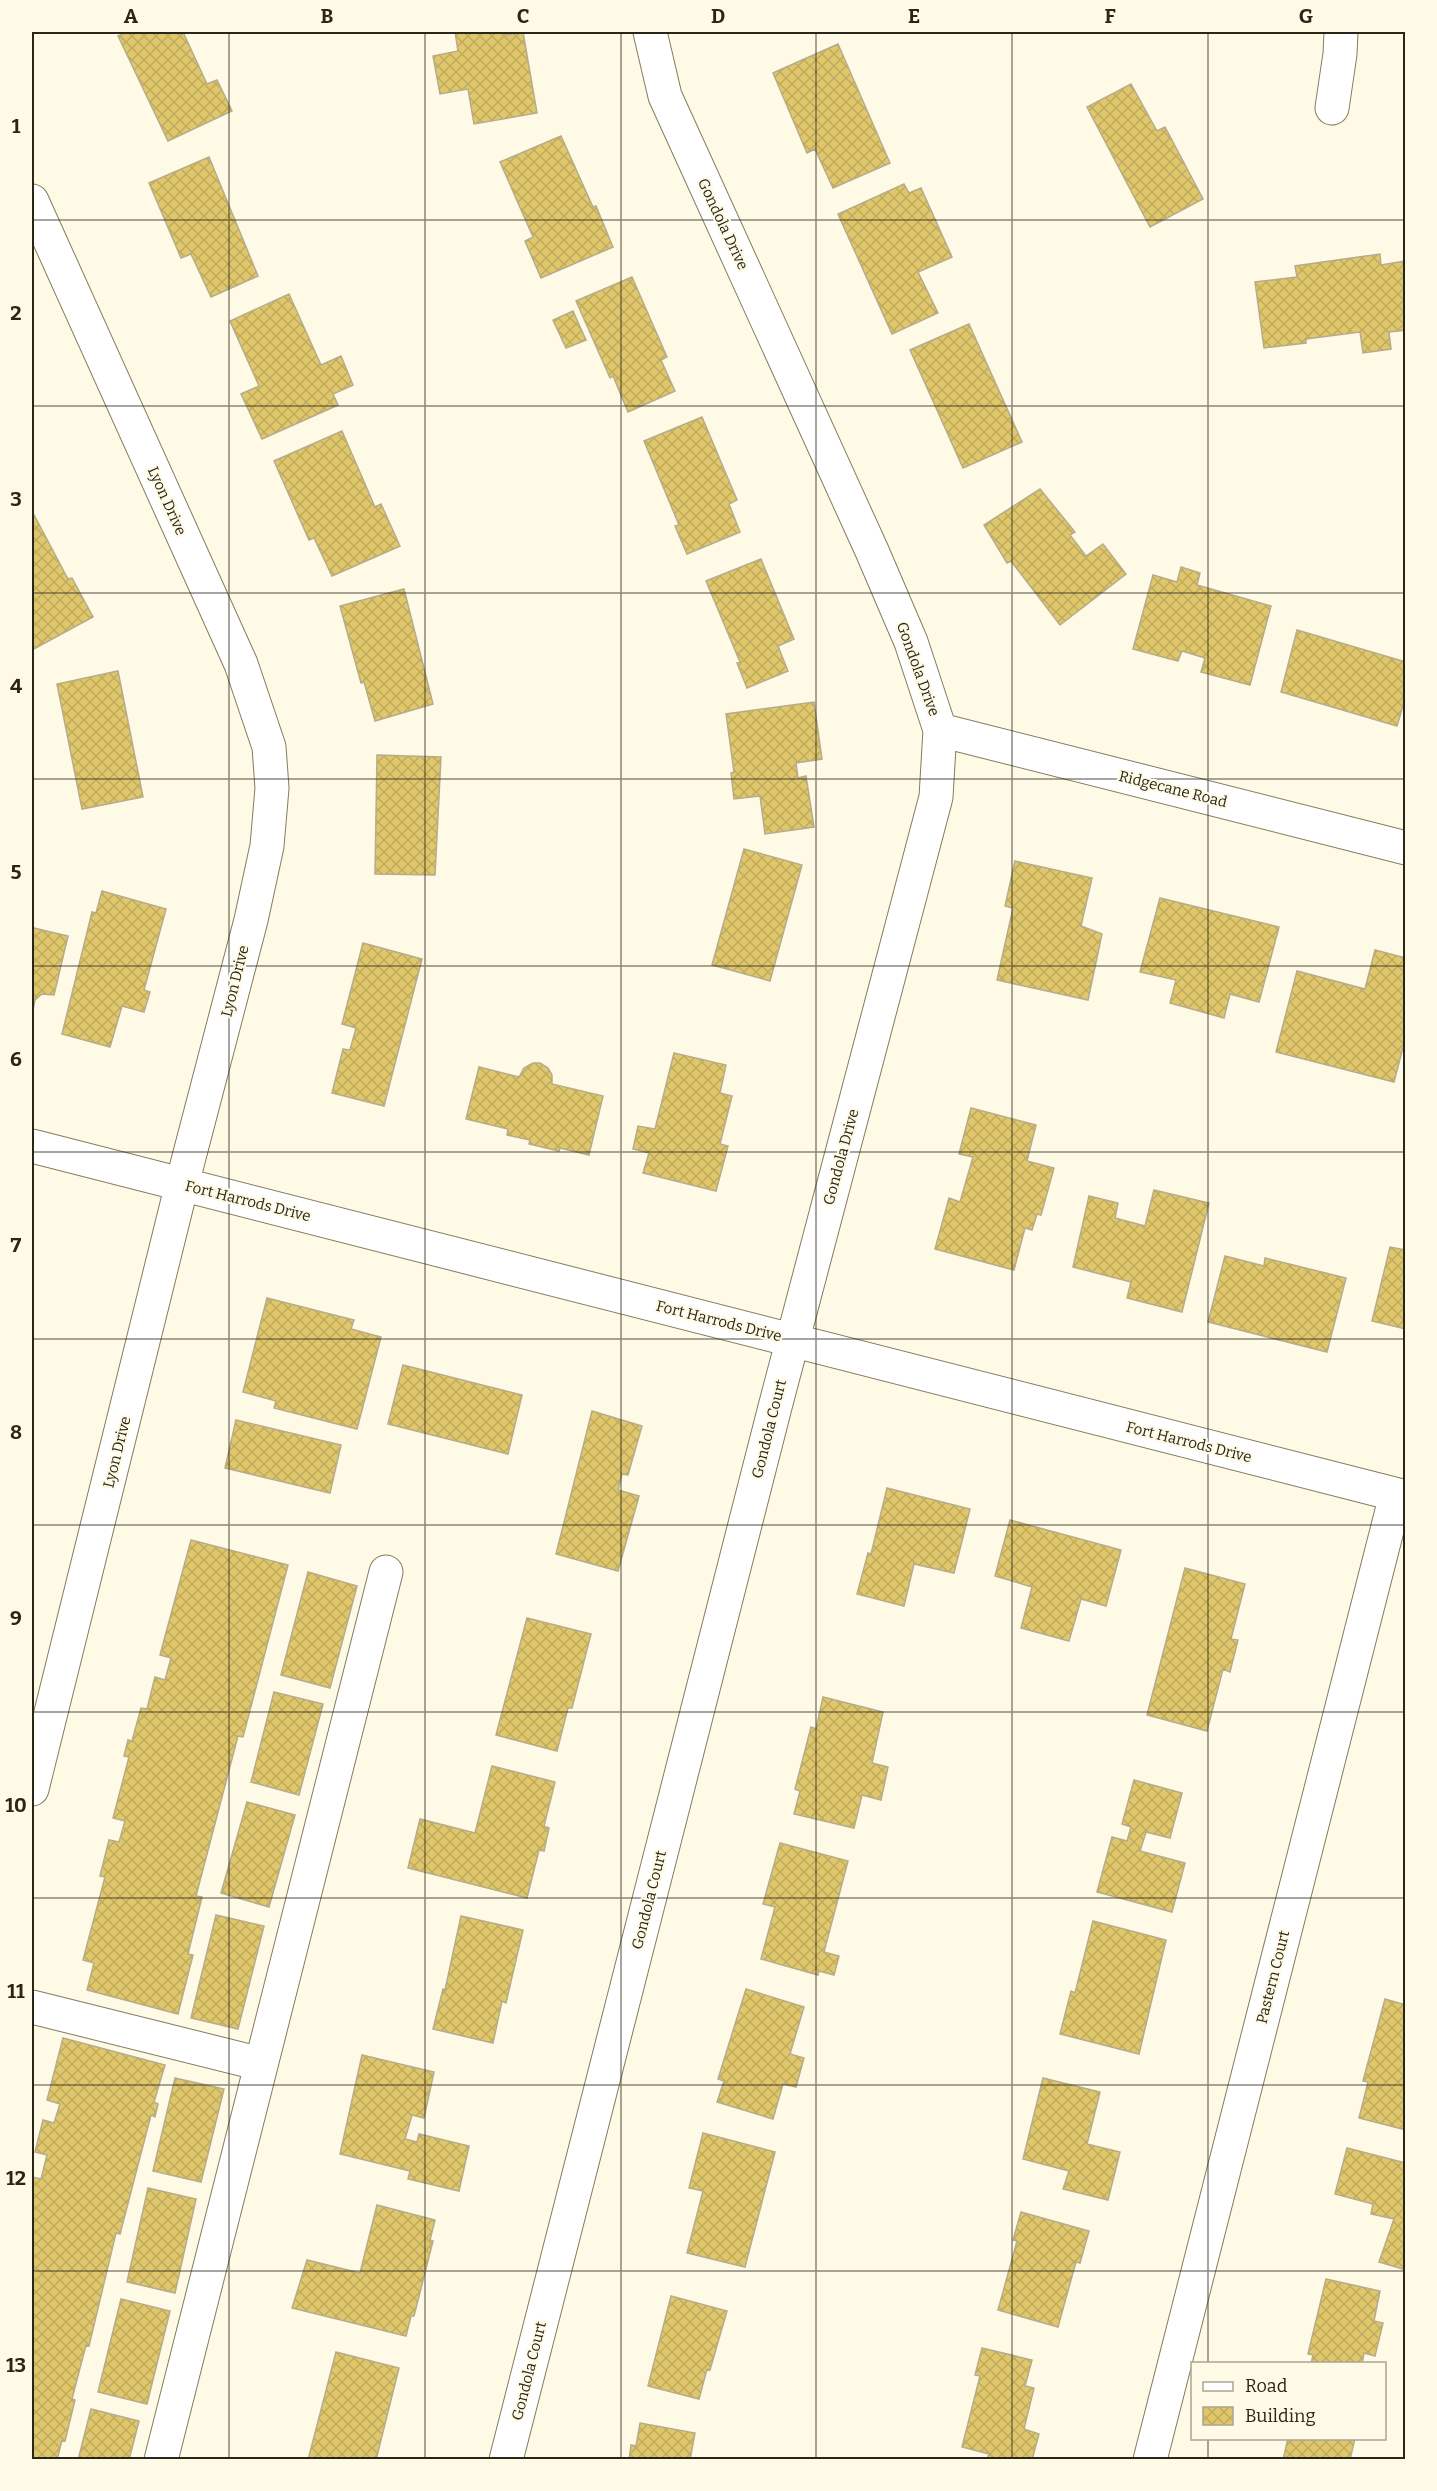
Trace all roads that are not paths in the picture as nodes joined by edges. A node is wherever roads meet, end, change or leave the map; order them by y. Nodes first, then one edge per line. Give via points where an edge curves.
1 (650, 32) edge
2 (1341, 32) edge
3 (1332, 108) dead end
4 (32, 201) edge
5 (940, 730) junction
6 (1406, 848) edge
7 (32, 1146) edge
8 (183, 1184) junction
9 (792, 1340) junction
10 (1401, 1496) edge
11 (386, 1572) dead end
12 (32, 1789) edge
13 (32, 2007) edge
14 (261, 2064) junction
15 (161, 2460) edge
16 (506, 2460) edge
17 (1150, 2460) edge

1 - 5 street, Gondola Drive via 665,96 872,551 911,642
2 - 3 street
4 - 8 street, Lyon Drive via 241,664 269,747 272,788 267,846
5 - 6 street, Ridgecane Road
5 - 9 street, Gondola Drive via 936,797
7 - 8 street, Fort Harrods Drive
8 - 9 street, Fort Harrods Drive
8 - 12 street, Lyon Drive
9 - 10 street, Fort Harrods Drive
9 - 16 street, Gondola Court
10 - 17 street, Pastern Court
11 - 14 street
13 - 14 street
14 - 15 street

